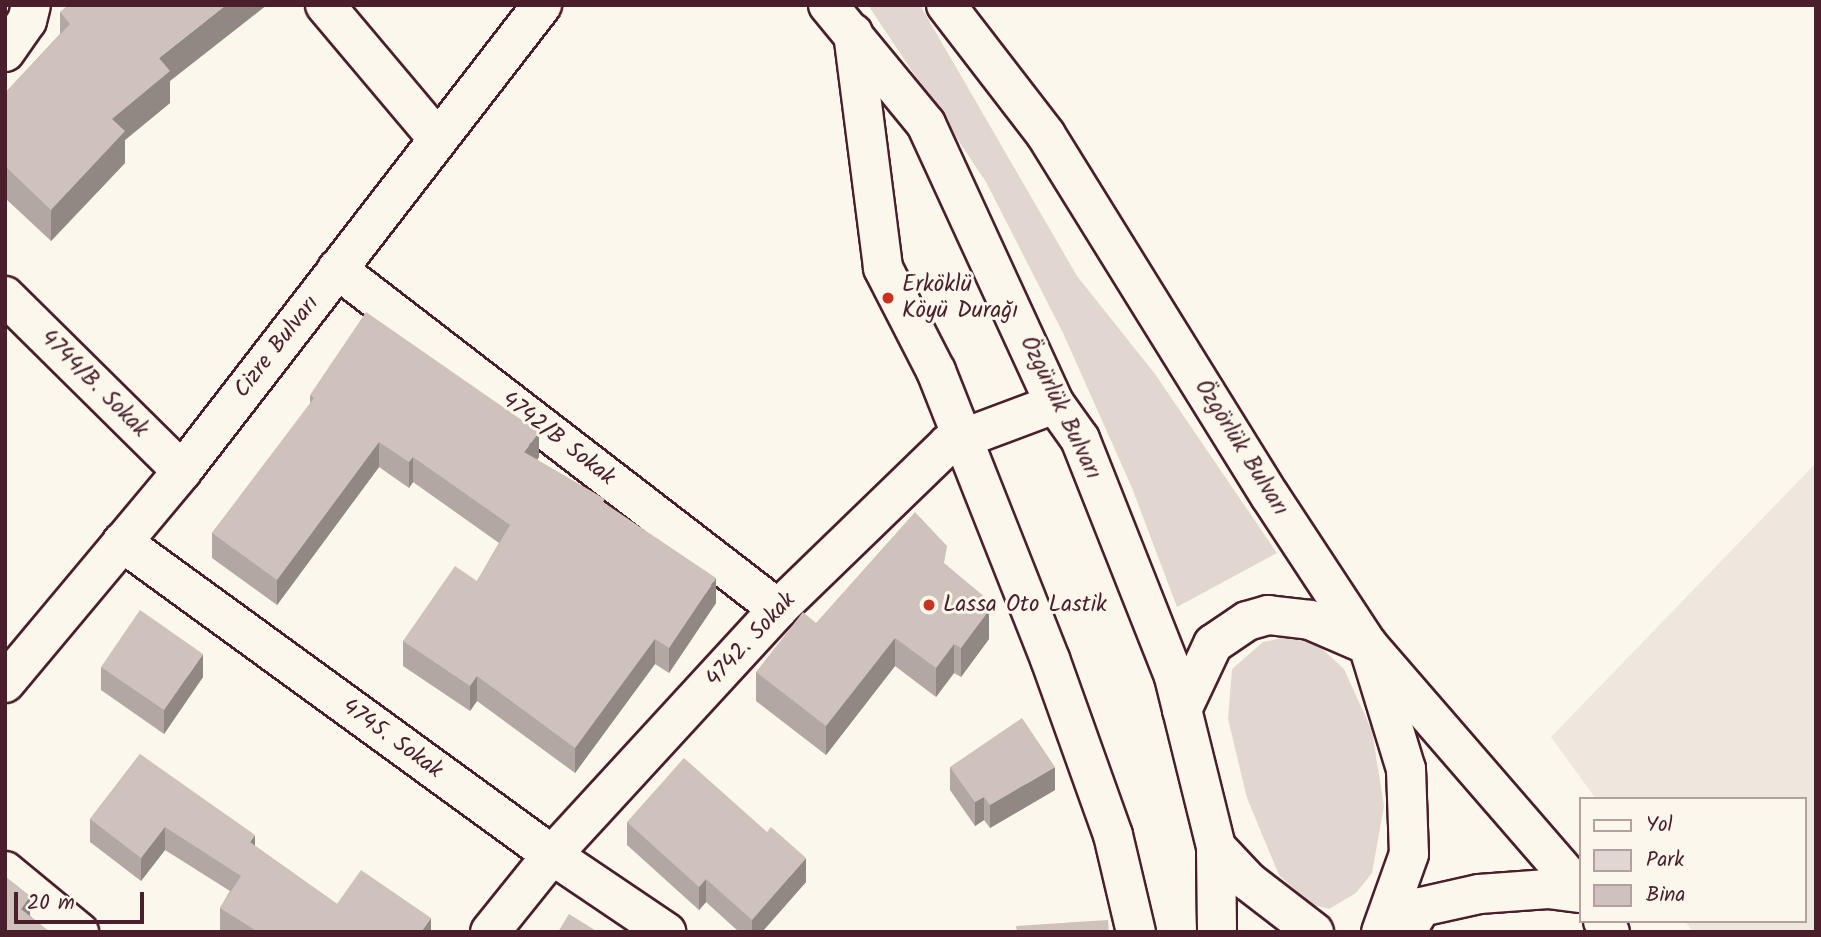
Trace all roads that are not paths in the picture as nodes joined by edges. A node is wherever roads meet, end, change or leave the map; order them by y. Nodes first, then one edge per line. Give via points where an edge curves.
1 (31, 5) edge
2 (325, 5) edge
3 (541, 5) edge
4 (946, 5) edge
5 (841, 19) edge
6 (5, 52) edge
7 (437, 138) junction
8 (337, 270) junction
9 (5, 296) edge
10 (1055, 404) junction
11 (964, 439) junction
12 (182, 471) junction
13 (122, 542) junction
14 (778, 609) junction
15 (1368, 645) junction
16 (5, 683) edge
17 (1182, 710) junction
18 (1216, 847) junction
19 (552, 855) junction
20 (5, 871) edge
21 (1580, 891) edge
22 (1580, 892) edge
23 (1400, 920) edge
24 (79, 932) edge
25 (490, 932) edge
26 (666, 932) edge
27 (1136, 932) edge
28 (1217, 932) edge
29 (1314, 932) edge
30 (1351, 932) edge

1 - 6 street via 27,21
2 - 7 street
3 - 7 street, Cizre Bulvarı
4 - 15 street, Özgörlük Bulvarı via 1045,135
5 - 10 street, Özgürlük Bulvarı via 926,124
5 - 11 street via 883,268 936,371
7 - 8 street, Cizre Bulvarı
8 - 12 street, Cizre Bulvarı
8 - 14 street, 4742/B Sokak
9 - 12 street, 4744/B. Sokak
10 - 11 street, 4742. Sokak
10 - 17 street, Özgürlük Bulvarı via 1080,439 1174,677
11 - 14 street, 4742. Sokak via 948,444
11 - 27 street via 1113,835
12 - 13 street, Cizre Bulvarı
13 - 16 street, Cizre Bulvarı
13 - 19 street, 4745. Sokak
14 - 19 street, 4742. Sokak
15 - 17 street via 1310,620 1268,615 1247,621 1213,644
15 - 21 street
15 - 23 street, Özgörlük Bulvarı via 1406,769 1409,854
17 - 18 street, Özgürlük Bulvarı
18 - 28 street, Özgürlük Bulvarı
18 - 29 street via 1249,882
19 - 25 street, 4742. Sokak
19 - 26 street, 4745. Sokak
20 - 24 street
22 - 23 street via 1548,889 1479,894
23 - 30 street

